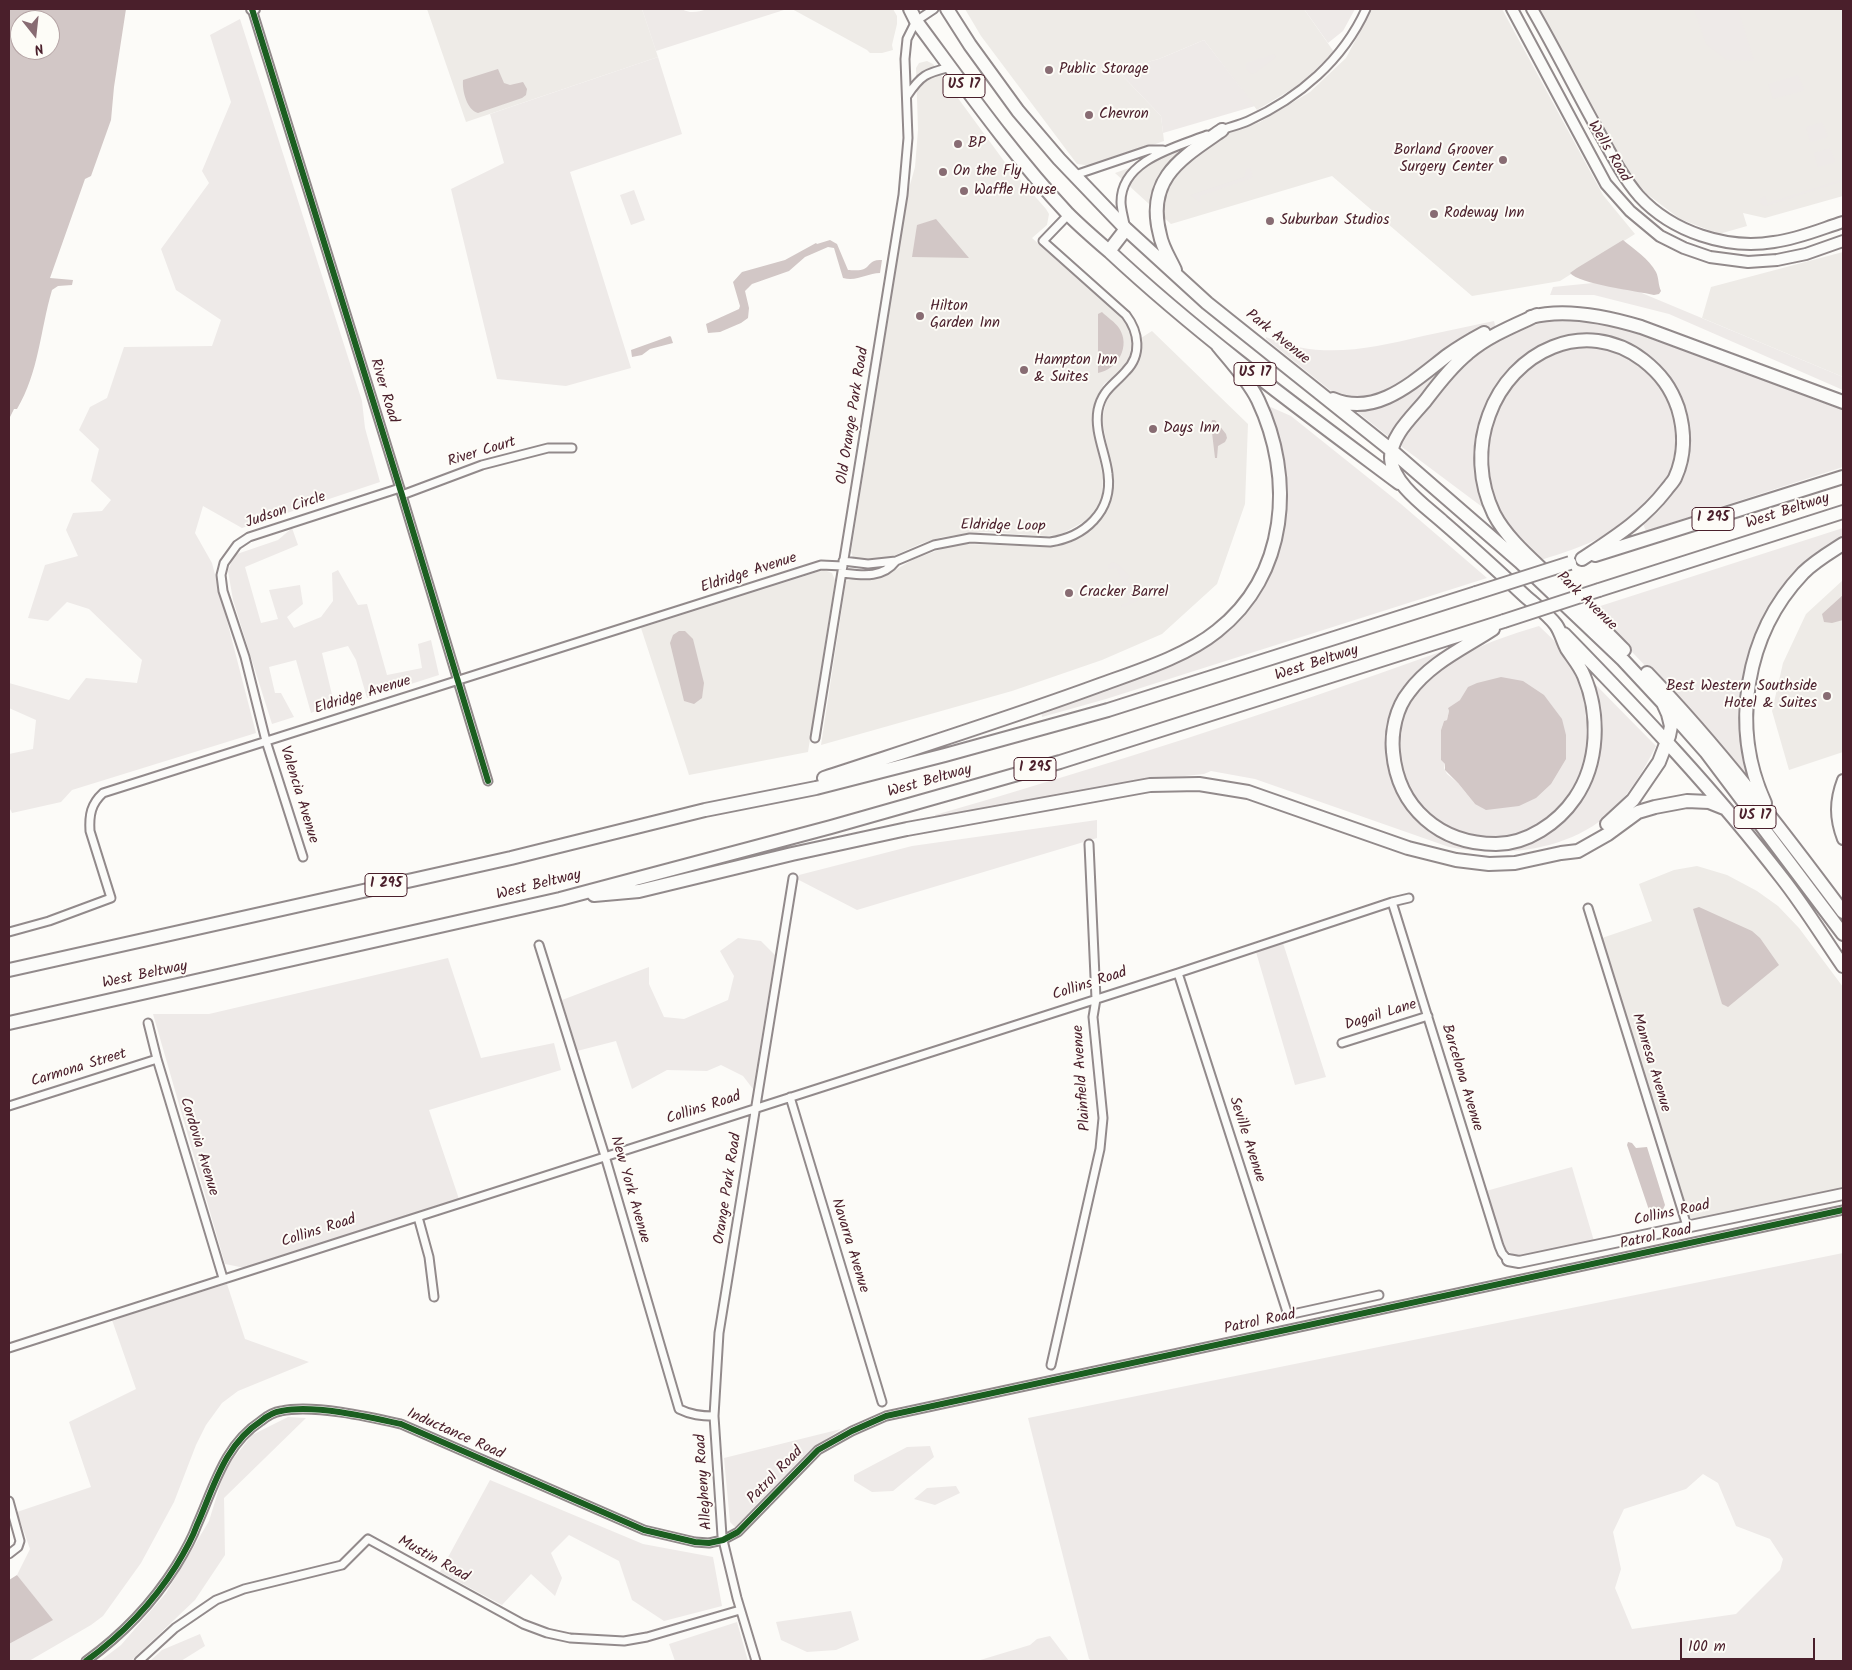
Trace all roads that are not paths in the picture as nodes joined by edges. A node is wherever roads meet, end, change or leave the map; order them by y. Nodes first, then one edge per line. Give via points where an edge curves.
1 (253, 9) edge
2 (910, 9) edge
3 (934, 9) edge
4 (947, 9) edge
5 (1366, 9) edge
6 (1512, 9) edge
7 (1532, 9) edge
8 (916, 21) junction
9 (951, 67) junction
10 (906, 96) junction
11 (1222, 130) junction
12 (1163, 150) junction
13 (1075, 175) junction
14 (1068, 214) junction
15 (1843, 222) edge
16 (1126, 229) junction
17 (1843, 241) edge
18 (1108, 252) junction
19 (1177, 274) junction
20 (1537, 315) junction
21 (1218, 346) junction
22 (1320, 393) junction
23 (1843, 402) edge
24 (572, 448) dead end
25 (1391, 450) junction
26 (1843, 477) edge
27 (1406, 490) junction
28 (401, 491) junction
29 (1843, 512) edge
30 (1843, 544) edge
31 (896, 561) junction
32 (1576, 562) junction
33 (842, 567) junction
34 (1504, 621) junction
35 (1556, 625) junction
36 (459, 680) junction
37 (1663, 703) junction
38 (815, 738) dead end
39 (266, 740) junction
40 (1667, 742) junction
41 (488, 780) dead end
42 (1843, 780) edge
43 (762, 798) junction
44 (1724, 808) junction
45 (1772, 816) junction
46 (1843, 839) edge
47 (1089, 844) dead end
48 (1561, 853) junction
49 (303, 857) dead end
50 (793, 878) dead end
51 (1409, 898) dead end
52 (560, 899) junction
53 (1392, 902) junction
54 (1588, 908) dead end
55 (1843, 912) edge
56 (9, 932) edge
57 (1843, 934) edge
58 (540, 944) dead end
59 (1843, 966) edge
60 (9, 970) edge
61 (1178, 973) junction
62 (1096, 999) junction
63 (1428, 1016) junction
64 (9, 1023) edge
65 (148, 1023) dead end
66 (1342, 1042) dead end
67 (157, 1060) junction
68 (790, 1097) junction
69 (9, 1106) edge
70 (756, 1108) junction
71 (606, 1156) junction
72 (1843, 1194) edge
73 (1843, 1210) edge
74 (418, 1217) junction
75 (1687, 1226) junction
76 (1508, 1260) joint
77 (223, 1278) junction
78 (1379, 1295) dead end
79 (434, 1297) dead end
80 (9, 1348) edge
81 (1051, 1365) dead end
82 (882, 1402) dead end
83 (714, 1416) junction
84 (9, 1501) edge
85 (723, 1540) junction
86 (9, 1554) edge
87 (740, 1610) junction
88 (86, 1661) edge
89 (139, 1661) edge
90 (756, 1661) edge

1 - 28 street, River Road
2 - 8 highway, US 17
3 - 8 street
4 - 13 highway, Park Avenue / US 17 via 1018,111
5 - 11 street via 1343,47 1311,82 1262,114
6 - 17 main road, Wells Road via 1606,184 1630,211 1660,236 1710,257 1748,262 1806,254
7 - 15 main road, Wells Road via 1620,170 1640,197 1666,218 1685,230 1709,238 1748,244 1800,236
8 - 9 highway, US 17
8 - 10 street, Old Orange Park Road via 907,39
9 - 10 street via 925,75
9 - 14 highway, US 17 via 980,109
10 - 33 street, Old Orange Park Road via 908,138 903,195
11 - 12 street
11 - 19 highway via 1185,156 1170,170 1161,185 1156,202 1157,220 1160,236
12 - 13 street via 1148,150
12 - 16 street via 1141,164 1128,179 1121,203
13 - 16 highway, Park Avenue / US 17
14 - 18 highway, US 17
14 - 31 street, Eldridge Loop via 1043,241 1126,315 1137,338 1132,364 1109,386 1098,409 1098,427 1108,474 1102,509 1082,530 1062,540 970,538 934,545
16 - 18 highway
16 - 19 highway, Park Avenue / US 17
18 - 21 highway, US 17
19 - 22 highway, Park Avenue / US 17 via 1207,303
20 - 22 highway via 1500,325 1467,342 1390,397 1344,404
20 - 23 highway via 1576,314 1641,326
20 - 25 highway via 1503,330 1466,353 1398,435
21 - 27 highway, US 17
21 - 43 highway via 1257,399 1270,430 1281,480 1279,517 1265,569 1249,598 1229,621 1197,645 1124,676 1031,710
22 - 25 highway, Park Avenue / US 17
24 - 28 street, River Court via 548,448
25 - 27 highway via 1394,470
25 - 37 highway, Park Avenue / US 17 via 1520,562 1623,660
26 - 32 highway, West Beltway / I 295
27 - 35 highway, US 17
28 - 36 street, River Road
28 - 39 street, Judson Circle via 249,537 237,545 224,563 221,575 223,591 245,657
29 - 34 highway, West Beltway / I 295, bridge
30 - 45 highway via 1805,572 1792,586 1776,610 1756,653 1747,697 1750,760
31 - 33 street, Eldridge Loop
31 - 33 street, Eldridge Loop via 879,573 862,575
32 - 43 highway, West Beltway / I 295, bridge via 1108,710 816,788
32 - 45 highway via 1630,526 1656,503 1674,479 1682,454 1682,423 1672,391 1654,368 1616,345 1590,340 1561,344 1543,351 1523,364 1504,385 1491,409 1482,439 1482,476 1489,500 1495,514 1520,547 1682,710
33 - 36 street, Eldridge Avenue via 821,565
33 - 38 street, Old Orange Park Road
34 - 35 highway via 1426,672 1402,703 1393,733 1394,767 1405,794 1433,826 1472,842 1508,843 1542,830 1574,799 1589,769 1595,735 1592,699 1582,671
34 - 52 highway, West Beltway / I 295 via 1060,762
35 - 40 highway, US 17
36 - 39 street, Eldridge Avenue
36 - 41 street, River Road
37 - 40 highway via 1671,726
37 - 57 highway, US 17 via 1706,752
39 - 49 street, Valencia Avenue
39 - 56 street, Eldridge Avenue via 103,793 90,812 89,822 111,898
40 - 44 highway, US 17
40 - 48 highway via 1659,762 1634,800 1599,830
42 - 46 main road via 1836,812
43 - 60 highway, West Beltway / I 295 via 511,858
44 - 48 highway via 1709,802 1687,801 1655,806 1638,812 1589,846
44 - 59 highway, US 17 via 1783,878
45 - 55 highway
47 - 62 street, Plainfield Avenue
48 - 52 highway via 1515,863 1456,860 1408,848 1248,792 1199,784 1165,784 907,829 639,891
50 - 70 street, Orange Park Road
51 - 53 street, Collins Road
52 - 64 highway, West Beltway / I 295
53 - 61 street, Collins Road
53 - 63 street, Barcelona Avenue
54 - 75 street, Manresa Avenue
58 - 71 street, New York Avenue
61 - 62 street, Collins Road
61 - 78 street, Seville Avenue via 1288,1315
62 - 68 street, Collins Road
62 - 81 street, Plainfield Avenue via 1093,1017 1103,1118 1100,1149
63 - 66 street, Dagail Lane
63 - 76 street, Barcelona Avenue via 1499,1246
65 - 67 street, Cordovia Avenue
67 - 69 street, Carmona Street
67 - 77 street, Cordovia Avenue
68 - 70 street, Collins Road
68 - 82 street, Navarra Avenue
70 - 71 street, Collins Road
70 - 83 street, Orange Park Road via 719,1333
71 - 74 street, Collins Road
71 - 83 street, New York Avenue via 679,1409 688,1414
72 - 75 main road, Collins Road
73 - 85 street, Patrol Road via 886,1416 818,1450 738,1532
74 - 77 street, Collins Road
74 - 79 street via 429,1257
75 - 76 main road, Collins Road via 1519,1262
77 - 80 street, Collins Road
83 - 85 street, Allegheny Road
84 - 86 street via 20,1541
85 - 87 street, Allegheny Road
85 - 88 street, Inductance Road via 695,1542 644,1530 401,1424 336,1412 281,1411 270,1414 251,1427 234,1445 220,1468 197,1527 156,1596 118,1637
87 - 89 street, Mustin Road via 624,1641 570,1638 523,1624 368,1539 342,1565 261,1584 216,1600 175,1628
87 - 90 street, Allegheny Road

